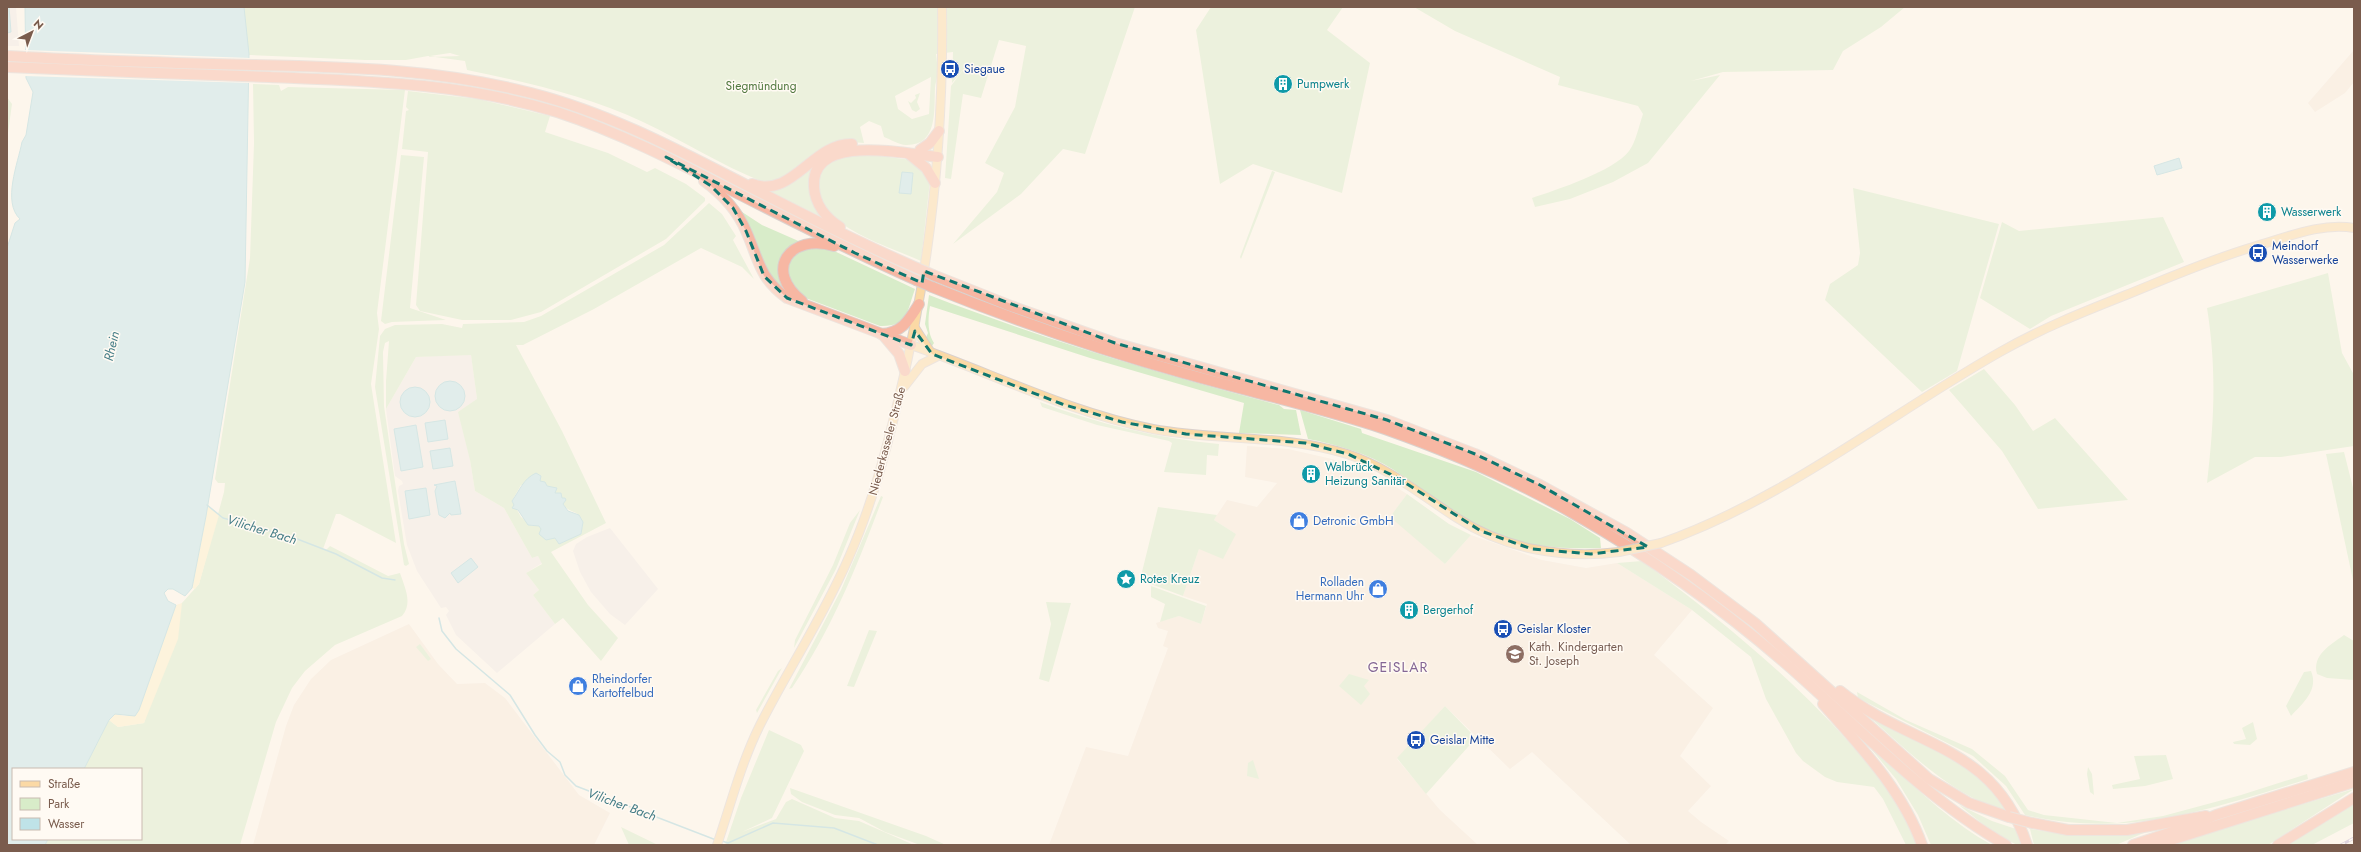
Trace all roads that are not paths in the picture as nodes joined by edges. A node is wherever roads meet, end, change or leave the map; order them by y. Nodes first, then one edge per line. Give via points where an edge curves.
1 (942, 7) edge
2 (7, 56) edge
3 (7, 67) edge
4 (939, 131) junction
5 (920, 150) junction
6 (909, 154) junction
7 (938, 154) junction
8 (666, 156) junction
9 (726, 175) junction
10 (935, 183) junction
11 (2354, 228) edge
12 (874, 249) junction
13 (855, 253) junction
14 (919, 304) junction
15 (807, 305) junction
16 (915, 328) junction
17 (881, 334) junction
18 (911, 345) junction
19 (935, 355) junction
20 (905, 371) junction
21 (900, 393) junction
22 (1791, 668) junction
23 (1817, 678) junction
24 (2354, 772) edge
25 (2354, 782) edge
26 (2354, 798) edge
27 (2216, 815) junction
28 (717, 845) edge
29 (1922, 845) edge
30 (2006, 845) edge
31 (2027, 845) edge
32 (2133, 845) edge
33 (2155, 845) edge
34 (2278, 845) edge

1 - 4 main road, Niederkasseler Straße via 943,60
2 - 9 highway via 91,61 378,68 421,72 531,93 574,106 665,143
3 - 8 highway via 420,84 499,97 557,112
4 - 5 highway via 930,143
4 - 7 main road, Niederkasseler Straße
5 - 7 highway
5 - 9 highway via 848,144 833,146 789,180 766,187
6 - 7 highway
6 - 10 highway via 926,168
6 - 12 highway via 866,149 847,151 829,158 817,170 814,187 821,209 831,221
7 - 10 main road, Niederkasseler Straße
8 - 13 highway
8 - 15 highway via 705,182 728,202 746,231 764,276 773,288 787,298
9 - 12 highway
10 - 14 main road, Niederkasseler Straße
11 - 19 main road, bridge via 2325,227 2233,253 2028,336 1764,497 1698,530 1661,543 1619,552 1568,554 1532,549 1481,531 1458,519 1396,477 1348,454 1305,444 1186,434 1122,422 1062,404
12 - 23 highway, bridge via 1011,306 1115,343 1379,418 1475,454 1540,485 1633,537 1691,575 1755,623
13 - 15 highway via 822,243 801,246 790,253 783,268 784,281 792,294
13 - 22 highway, bridge via 994,312 1065,337 1383,429 1472,464 1575,514 1646,558 1708,600
14 - 16 main road, Niederkasseler Straße
14 - 17 highway via 903,326 890,333
15 - 17 highway
16 - 18 main road, Niederkasseler Straße
16 - 19 main road
17 - 18 highway
17 - 20 highway via 899,354
18 - 19 main road
18 - 20 main road, Niederkasseler Straße
19 - 21 main road via 922,364
20 - 21 main road, Niederkasseler Straße
21 - 28 main road, Niederkasseler Straße via 873,496 852,550 760,726 744,762
22 - 29 highway via 1882,775 1909,816
22 - 30 highway via 1940,801
23 - 27 highway, bridge via 1929,779 1969,803 2009,817 2068,830 2127,830
23 - 31 highway via 1832,685 1864,708 1954,753 1984,775 2009,804 2022,828
24 - 27 highway
25 - 33 highway
26 - 34 highway
27 - 32 highway

